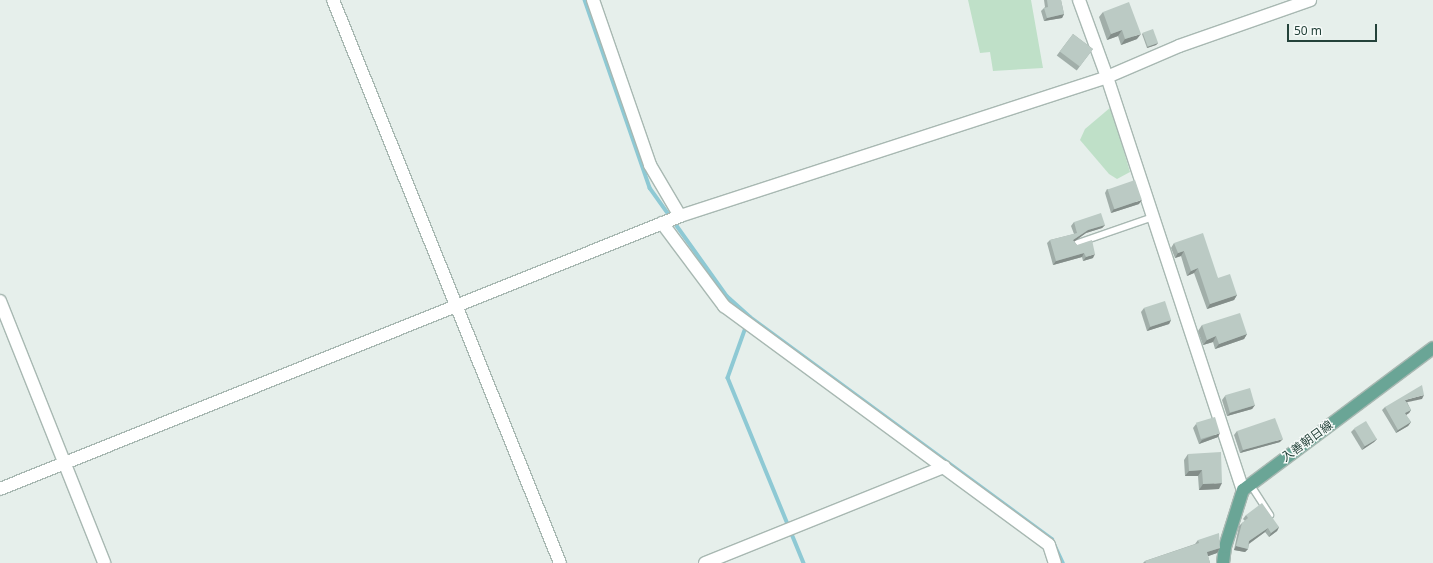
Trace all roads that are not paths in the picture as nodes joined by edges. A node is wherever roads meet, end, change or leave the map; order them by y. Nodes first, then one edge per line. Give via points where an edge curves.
1 (333, 0) edge
2 (593, 0) edge
3 (1079, 0) edge
4 (1310, 0) edge
5 (1107, 77) junction
6 (680, 216) junction
7 (1153, 217) junction
8 (662, 223) junction
9 (1075, 244) edge
10 (0, 301) edge
11 (456, 305) junction
12 (1433, 348) edge
13 (63, 464) junction
14 (944, 467) junction
15 (1246, 487) junction
16 (0, 489) edge
17 (1270, 515) edge
18 (104, 563) edge
19 (560, 563) edge
20 (705, 563) edge
21 (1055, 563) edge
22 (1223, 563) edge

1 - 11 street
2 - 6 street via 650,165
3 - 5 street
4 - 5 street via 1179,46
5 - 6 street
5 - 7 street
6 - 8 street
7 - 9 lane
7 - 15 street
8 - 11 street
8 - 14 street via 724,306
10 - 13 street
11 - 13 street
11 - 19 street
12 - 15 main road, 入善朝日線
13 - 16 street
13 - 18 street
14 - 20 street
14 - 21 street via 1049,545
15 - 17 lane
15 - 22 main road

